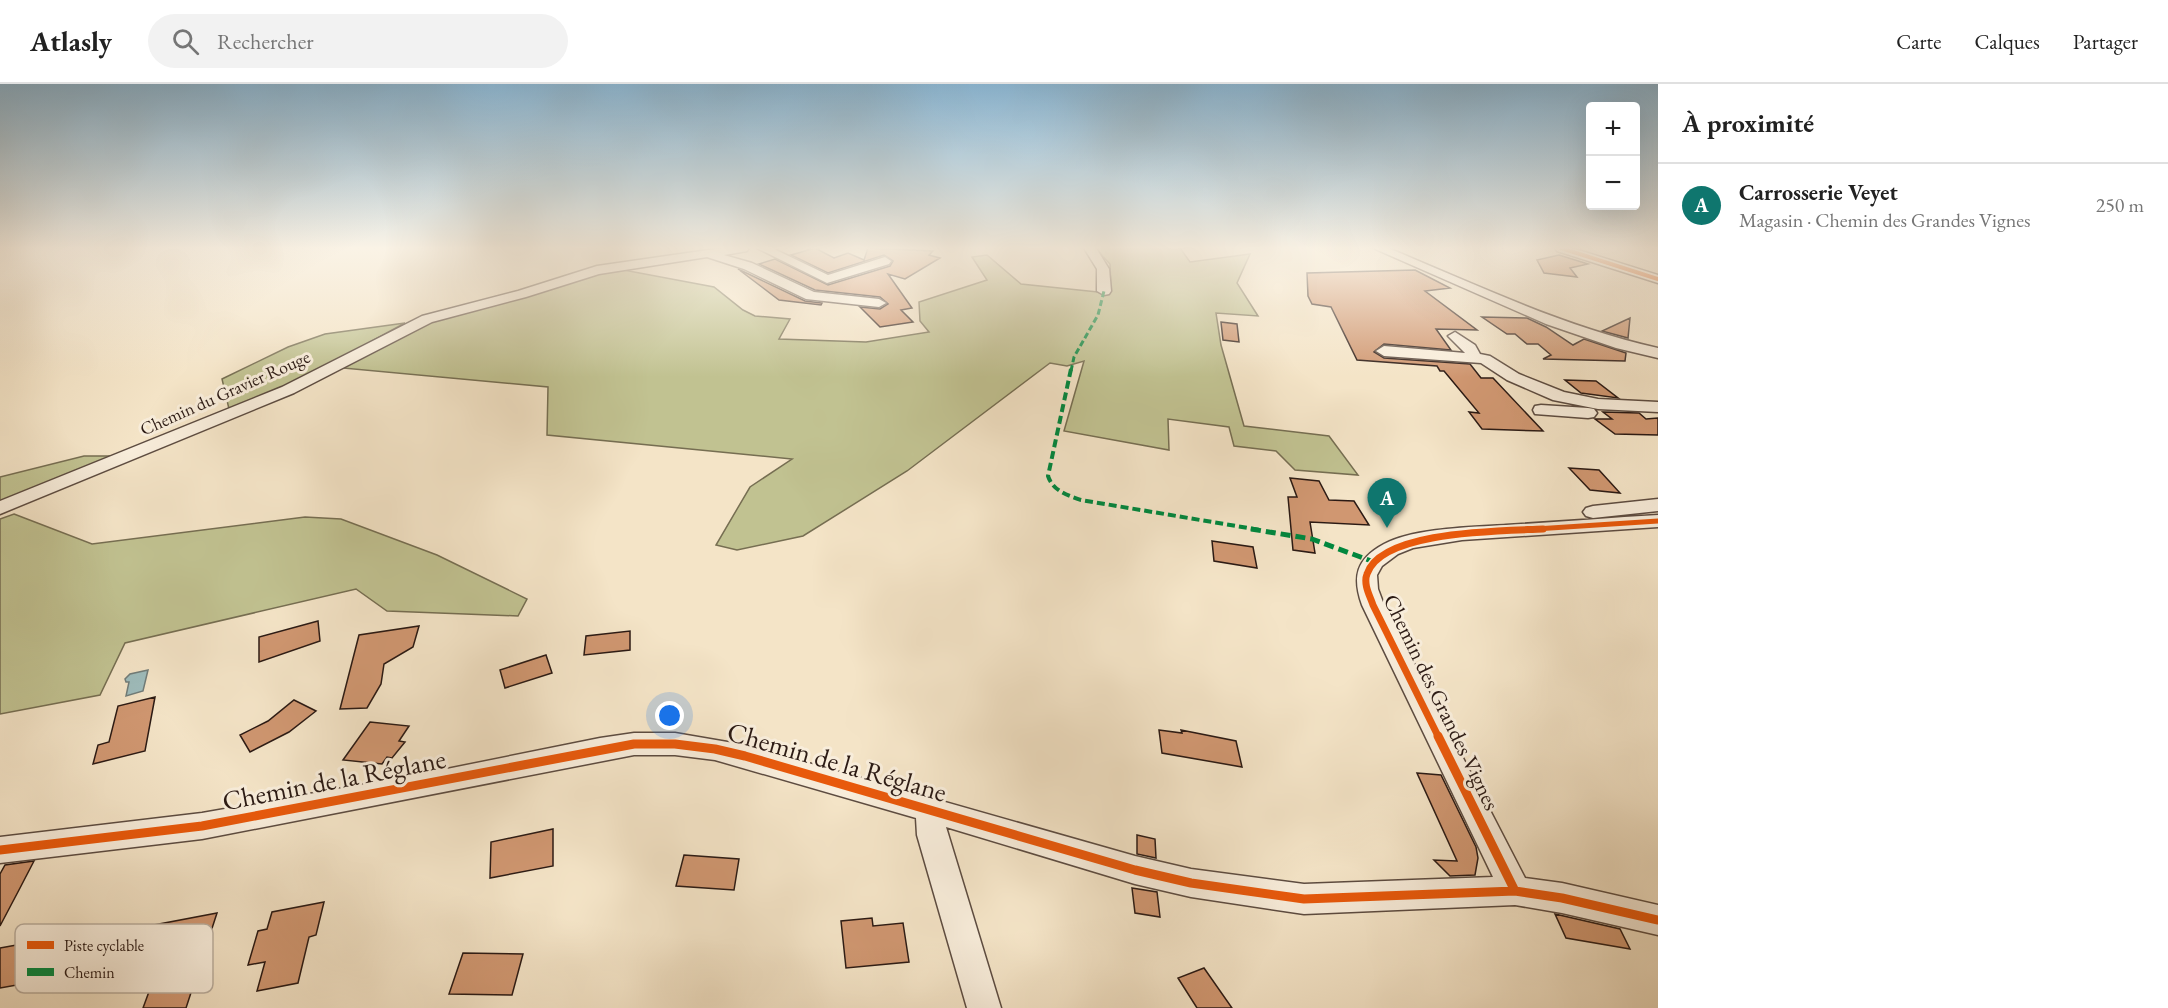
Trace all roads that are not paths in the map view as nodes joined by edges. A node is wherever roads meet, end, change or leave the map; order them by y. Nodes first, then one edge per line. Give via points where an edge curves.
1 (531, 291) edge
2 (801, 291) edge
3 (1476, 291) edge
4 (879, 303) dead end
5 (1455, 336) dead end
6 (1384, 351) dead end
7 (1658, 353) edge
8 (1474, 357) junction
9 (1658, 409) edge
10 (1541, 410) dead end
11 (1658, 505) edge
12 (0, 508) edge
13 (1658, 521) edge
14 (1565, 528) junction
15 (930, 810) junction
16 (0, 850) edge
17 (1515, 891) junction
18 (1658, 920) edge
19 (984, 1008) edge

1 - 12 street, Chemin du Gravier Rouge via 427,319 288,390
2 - 4 street via 811,296
3 - 7 street via 1567,328
5 - 8 street via 1470,348
6 - 8 street
8 - 9 street via 1559,396
9 - 10 street via 1608,415
11 - 14 street via 1576,514 1565,519
13 - 14 street, Chemin des Grandes Vignes
14 - 17 street, Chemin des Grandes Vignes via 1419,540 1391,549 1366,574 1373,605
15 - 16 street, Chemin de la Réglane via 715,749 634,744 202,826
15 - 17 street, Chemin de la Réglane via 1135,870 1241,891 1304,899 1348,899
15 - 19 street via 932,836
17 - 18 street, Chemin de la Réglane

